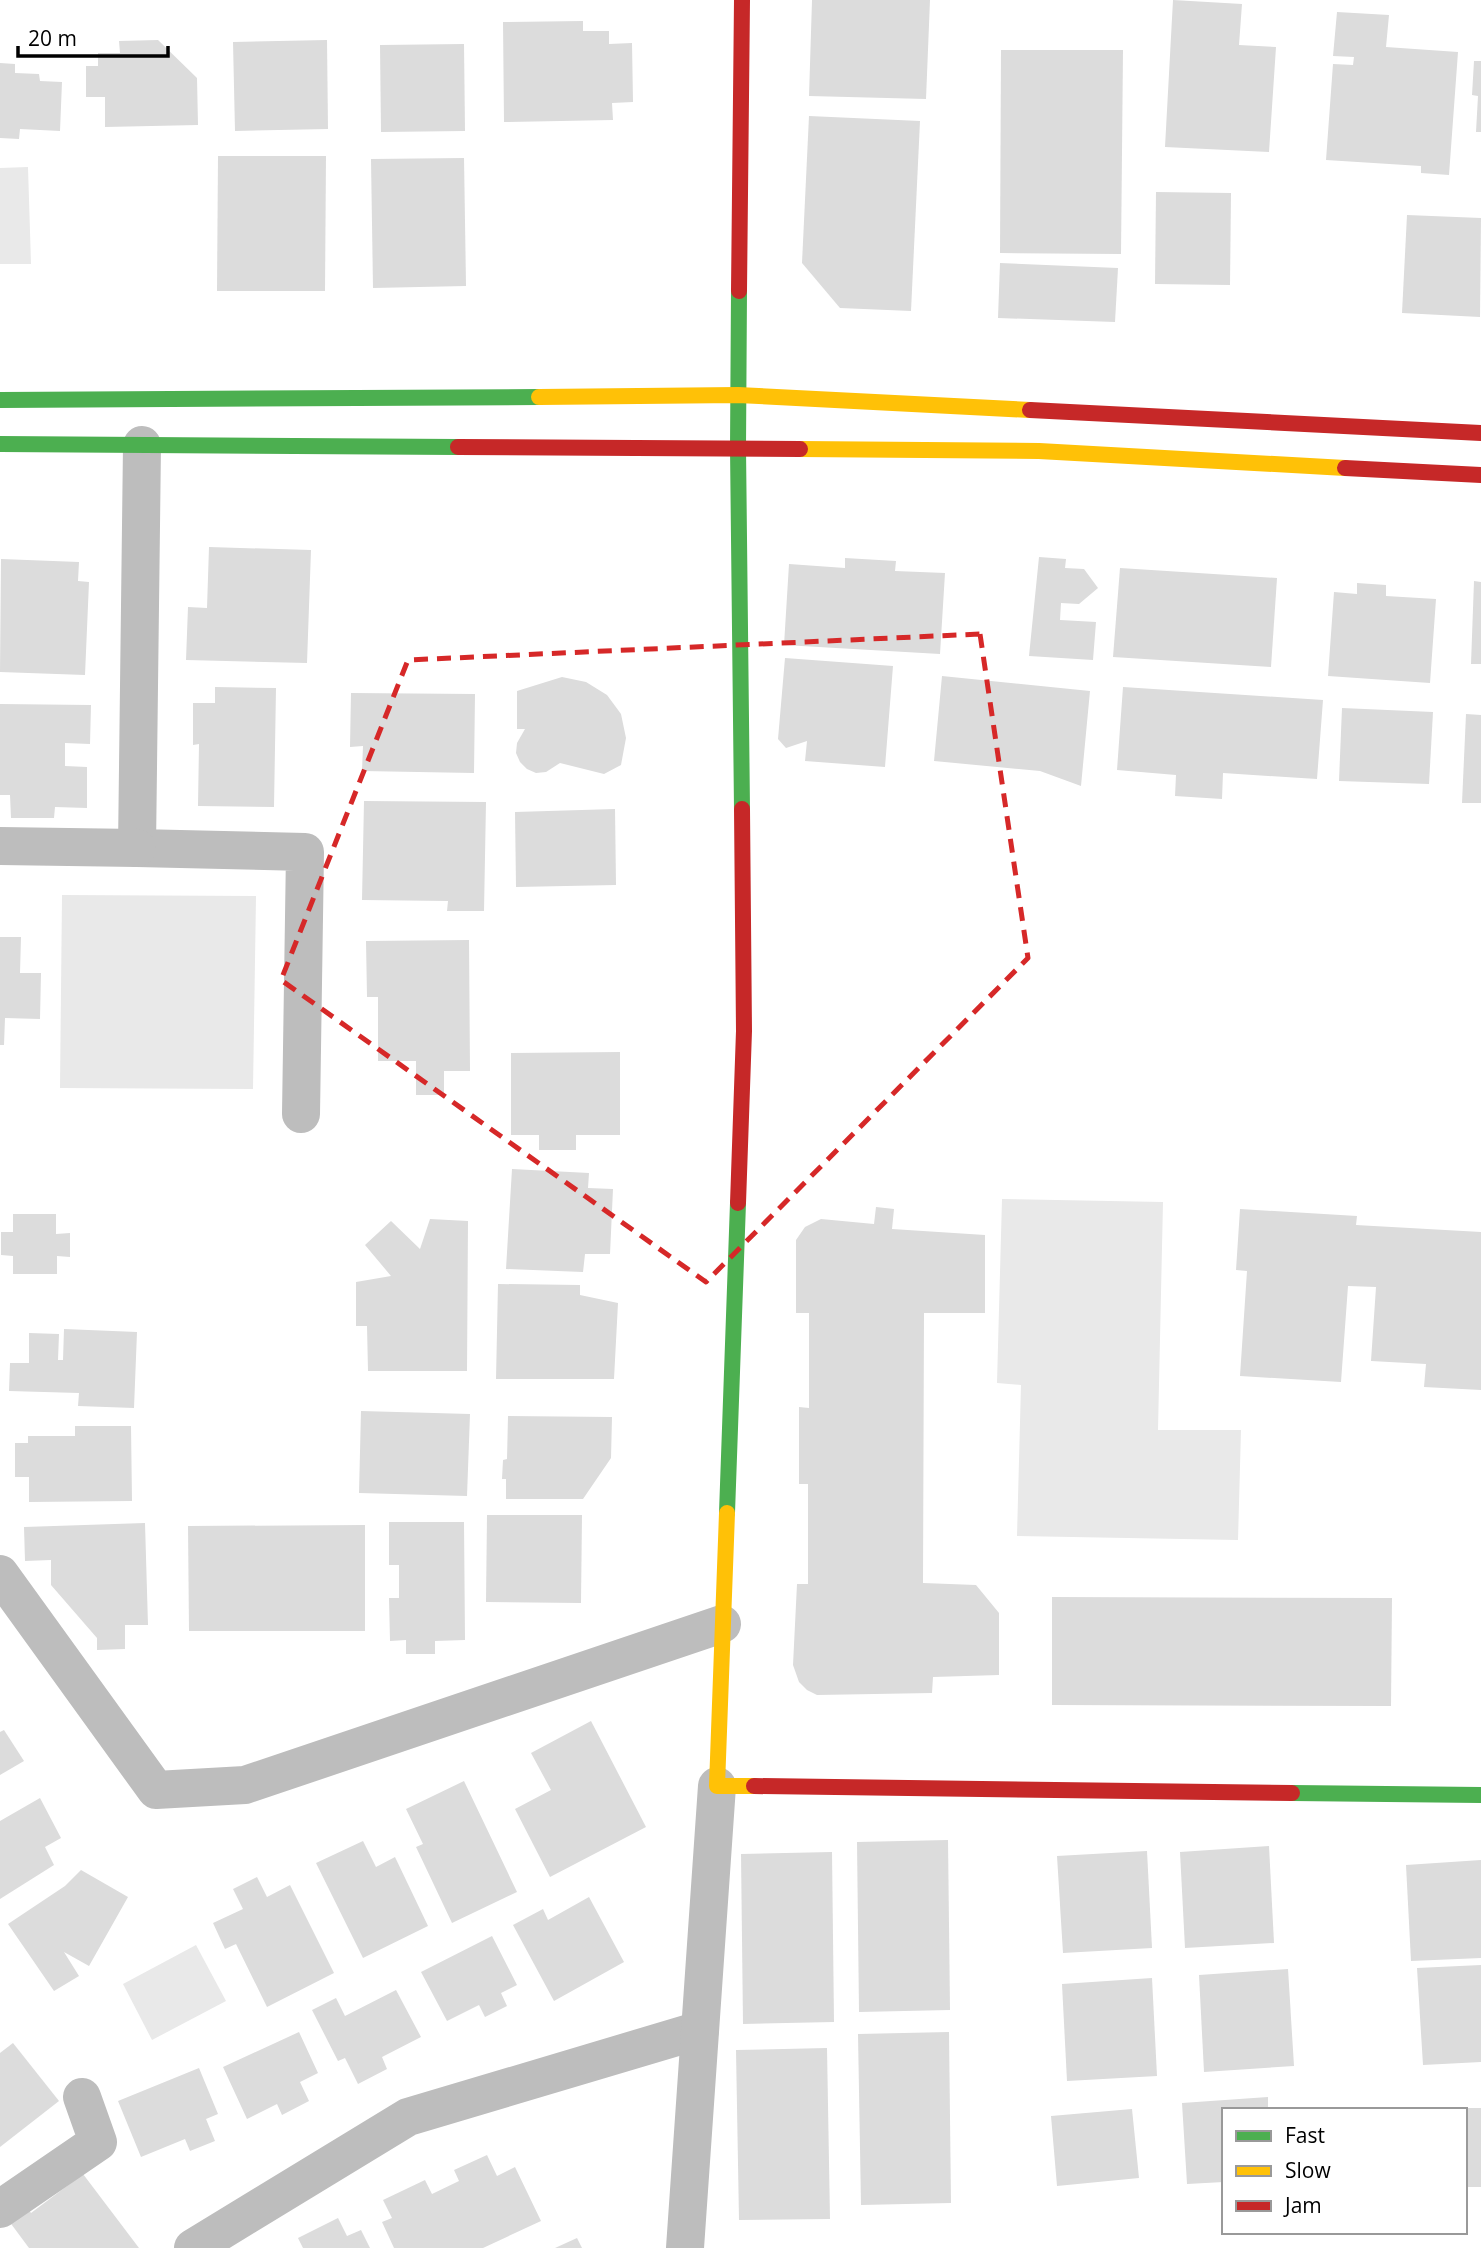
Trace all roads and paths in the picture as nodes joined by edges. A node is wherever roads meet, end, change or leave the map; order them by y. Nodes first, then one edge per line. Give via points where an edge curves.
1 (742, 0) edge
2 (738, 395) junction
3 (0, 400) edge
4 (1481, 433) edge
5 (0, 444) edge
6 (142, 445) junction
7 (738, 448) junction
8 (1481, 475) edge
9 (0, 846) edge
10 (137, 848) junction
11 (301, 1114) dead end
12 (0, 1574) edge
13 (722, 1624) junction
14 (717, 1786) junction
15 (1481, 1795) edge
16 (700, 2030) junction
17 (82, 2097) dead end
18 (0, 2209) edge
19 (193, 2248) edge
20 (685, 2248) edge

1 - 2 street
2 - 3 street
2 - 4 street
2 - 7 street
5 - 6 street
6 - 7 street
6 - 10 street
7 - 8 street via 1039,451
7 - 13 street via 744,1031
9 - 10 street
10 - 11 street via 305,852
12 - 13 street via 156,1790 245,1785
13 - 14 street
14 - 15 street
14 - 16 street
16 - 19 street via 408,2117
16 - 20 street
17 - 18 street via 98,2142

